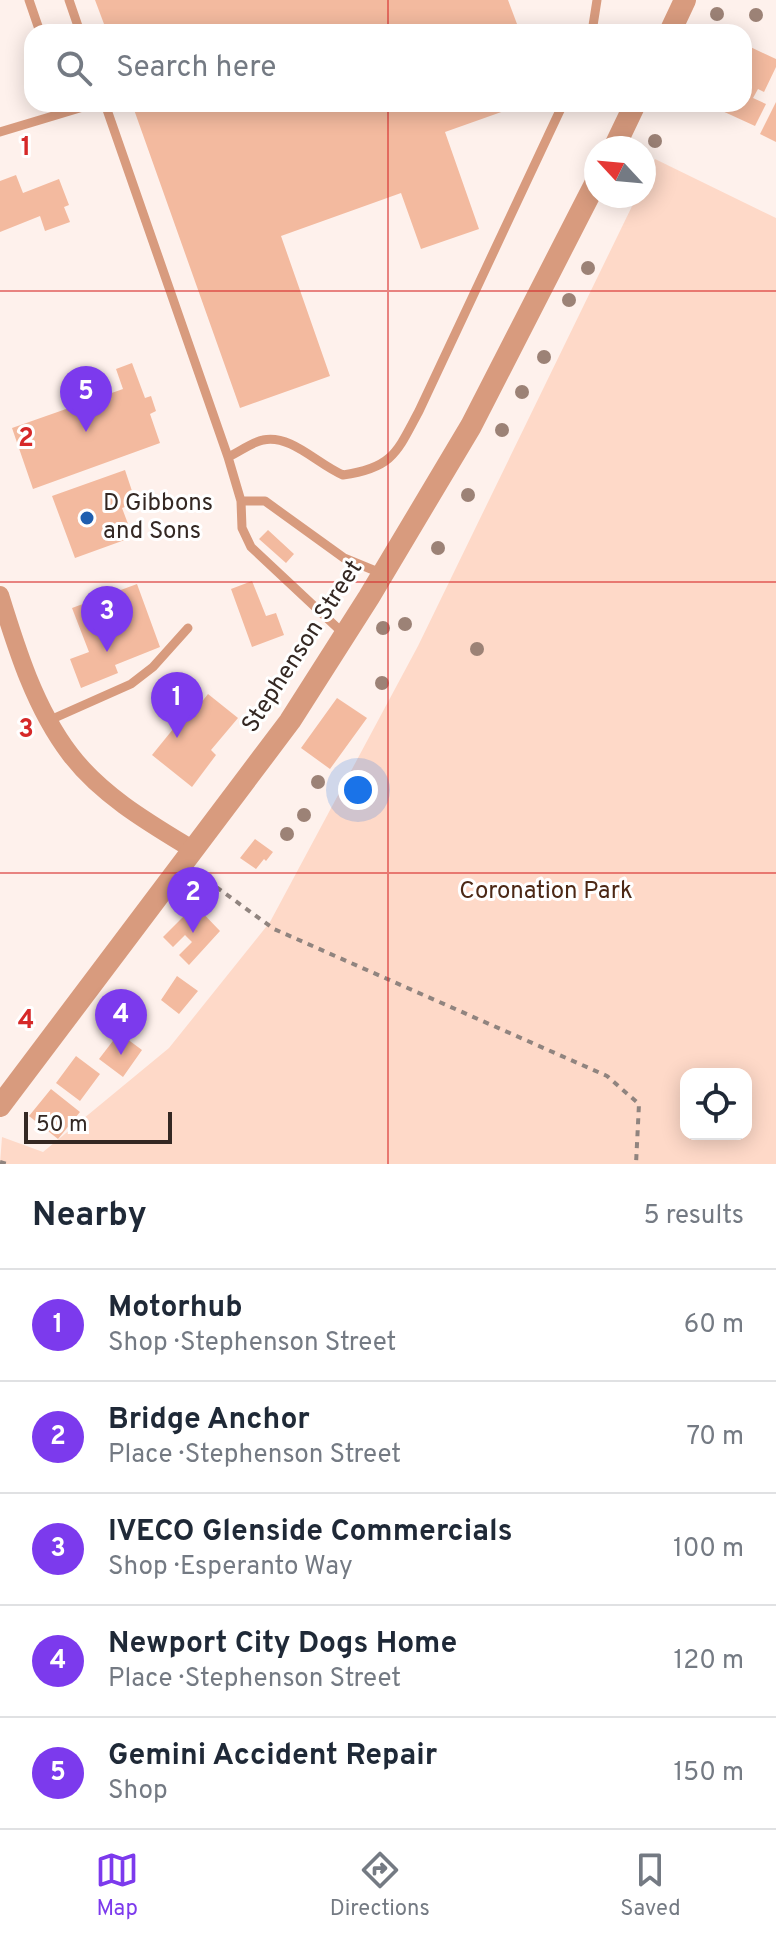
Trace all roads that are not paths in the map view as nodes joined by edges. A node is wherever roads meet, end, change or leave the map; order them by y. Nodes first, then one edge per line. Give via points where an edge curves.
1 (29, 0) edge
2 (69, 0) edge
3 (597, 0) edge
4 (685, 0) edge
5 (37, 24) edge
6 (77, 24) edge
7 (593, 24) edge
8 (674, 24) edge
9 (55, 112) edge
10 (108, 112) edge
11 (559, 112) edge
12 (631, 112) edge
13 (0, 132) edge
14 (620, 136) edge
15 (584, 205) edge
16 (228, 457) junction
17 (241, 501) junction
18 (383, 574) junction
19 (0, 595) edge
20 (188, 628) dead end
21 (345, 635) junction
22 (50, 720) junction
23 (187, 855) junction
24 (0, 1106) edge

1 - 5 lane
2 - 6 lane
3 - 7 lane
4 - 8 street
9 - 13 lane
10 - 16 lane
11 - 16 lane via 396,452 379,467 343,475 291,441 264,439
12 - 14 street
15 - 18 street, Stephenson Street via 471,426
16 - 17 lane
17 - 18 lane via 265,501 344,558
17 - 21 lane via 242,528 251,547
18 - 21 street, Stephenson Street
19 - 22 street via 33,692
20 - 22 lane via 131,684
21 - 23 street, Stephenson Street via 290,721
22 - 23 street via 70,754 104,790
23 - 24 street, Stephenson Street

